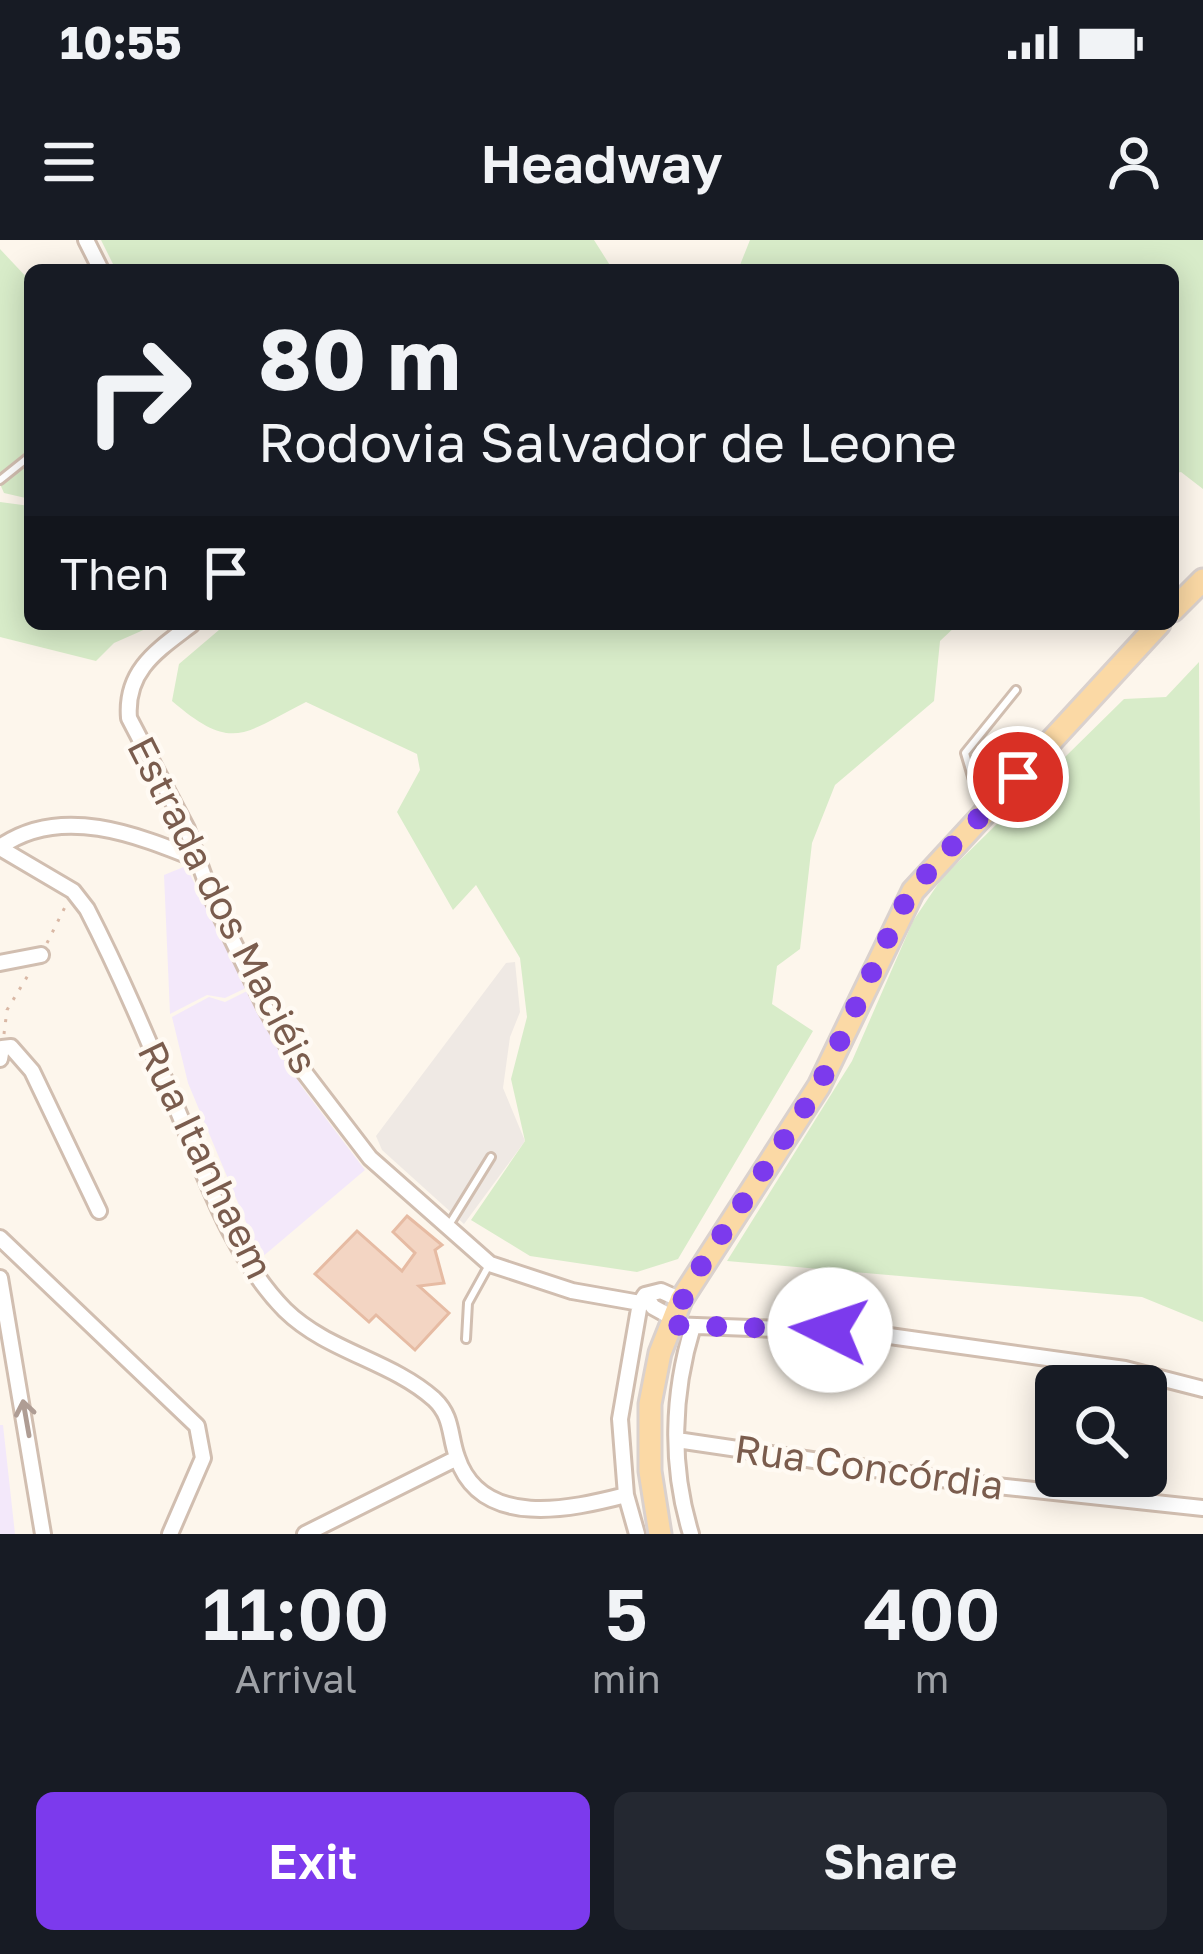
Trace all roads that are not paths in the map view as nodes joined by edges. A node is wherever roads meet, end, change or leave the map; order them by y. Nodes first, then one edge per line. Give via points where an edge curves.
1 (24, 461) edge
2 (0, 480) edge
3 (1203, 580) edge
4 (1179, 604) edge
5 (185, 630) edge
6 (1153, 630) edge
7 (1016, 690) dead end
8 (989, 807) junction
9 (0, 848) edge
10 (199, 860) junction
11 (40, 955) dead end
12 (0, 963) edge
13 (1, 1048) edge
14 (0, 1059) edge
15 (491, 1156) dead end
16 (98, 1211) dead end
17 (446, 1229) junction
18 (0, 1238) edge
19 (490, 1264) junction
20 (0, 1278) edge
21 (643, 1299) junction
22 (679, 1317) junction
23 (466, 1339) dead end
24 (1203, 1390) edge
25 (677, 1440) junction
26 (457, 1458) junction
27 (626, 1495) junction
28 (1203, 1508) edge
29 (43, 1534) edge
30 (170, 1534) edge
31 (305, 1534) edge
32 (637, 1534) edge
33 (660, 1534) edge
34 (691, 1534) edge

1 - 2 lane
3 - 4 main road
5 - 10 street, Estrada dos Maciéis via 142,665 128,703 143,751
6 - 8 main road
7 - 8 lane via 965,753
8 - 22 main road via 902,907 819,1086
9 - 10 street via 43,827 96,827
9 - 26 street, Rua Itanhaem via 73,891 86,909 203,1174 263,1285 329,1344 435,1400
10 - 17 street, Estrada dos Maciéis via 298,1064 370,1158
11 - 12 street
13 - 14 street
13 - 16 street via 17,1050 32,1070
15 - 17 lane
17 - 19 street, Estrada dos Maciéis
18 - 30 street via 201,1434 198,1472
19 - 21 street, Estrada dos Maciéis via 572,1292
19 - 23 lane via 468,1303
29 -> 20 street
21 - 22 street, Estrada dos Maciéis via 662,1291
21 - 27 street via 622,1397
22 - 24 street via 861,1332 1125,1369
22 - 25 street
22 - 33 main road via 654,1378 648,1438
25 - 28 street, Rua Concórdia
25 - 34 street
26 - 27 street, Rua Itanhaem via 487,1494 520,1510
26 - 31 street
27 - 32 street

